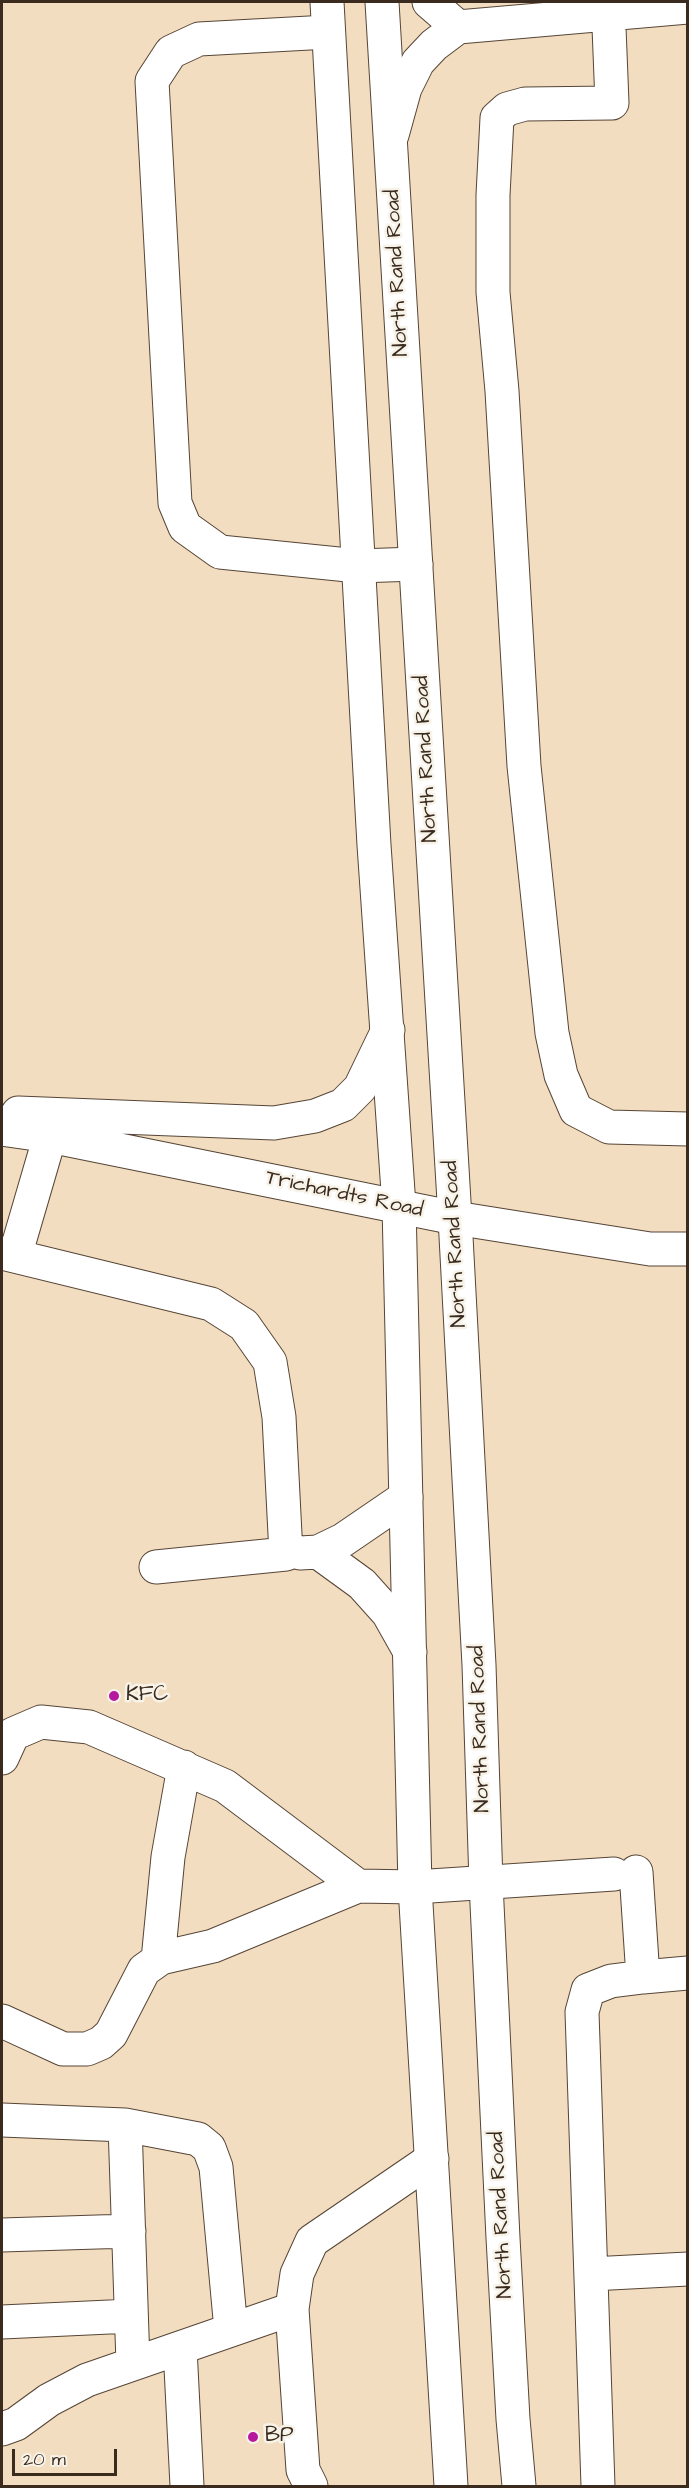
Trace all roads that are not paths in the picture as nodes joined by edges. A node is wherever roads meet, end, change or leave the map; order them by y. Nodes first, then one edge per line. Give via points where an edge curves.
1 (382, 2) edge
2 (429, 2) edge
3 (608, 7) edge
4 (687, 7) edge
5 (328, 17) edge
6 (458, 27) junction
7 (390, 139) junction
8 (416, 564) junction
9 (358, 566) junction
10 (388, 1030) junction
11 (2, 1112) edge
12 (2, 1129) edge
13 (687, 1129) edge
14 (50, 1136) junction
15 (399, 1206) junction
16 (455, 1218) junction
17 (687, 1249) edge
18 (8, 1254) edge
19 (406, 1497) junction
20 (318, 1552) junction
21 (286, 1554) junction
22 (156, 1567) dead end
23 (410, 1652) junction
24 (2, 1758) edge
25 (184, 1767) junction
26 (486, 1883) junction
27 (358, 1886) junction
28 (416, 1887) junction
29 (158, 1960) junction
30 (687, 1973) edge
31 (643, 1977) junction
32 (2, 2021) edge
33 (2, 2120) edge
34 (126, 2125) junction
35 (432, 2158) junction
36 (129, 2231) junction
37 (2, 2235) edge
38 (687, 2269) edge
39 (591, 2274) junction
40 (292, 2309) junction
41 (131, 2316) junction
42 (2, 2322) edge
43 (231, 2331) junction
44 (180, 2348) junction
45 (133, 2364) junction
46 (2, 2429) edge
47 (187, 2487) edge
48 (311, 2487) edge
49 (451, 2487) edge
50 (519, 2487) edge
51 (598, 2487) edge

1 - 7 main road, North Rand Road
2 - 6 main road
3 - 4 main road
3 - 6 main road
3 - 13 main road via 612,103 525,104 507,109 496,118 494,292 524,766 552,1033 561,1075 576,1110 609,1127
5 - 9 main road
5 - 9 main road via 199,39 171,52 152,81 173,479 175,503 185,527 220,552
6 - 7 main road via 418,62 405,88
7 - 8 main road, North Rand Road
8 - 9 main road
8 - 16 main road, North Rand Road
9 - 10 main road
10 - 11 main road via 360,1088 343,1105 315,1116 274,1123
10 - 15 main road
12 - 14 main road, Trichardts Road
14 - 15 main road, Trichardts Road
14 - 18 main road
15 - 16 main road, Trichardts Road
15 - 19 main road
16 - 17 main road, Trichardts Road via 650,1249
16 - 26 main road, North Rand Road via 479,1665
18 - 21 main road via 212,1304 244,1325 270,1362 279,1417
19 - 20 main road via 343,1540
19 - 23 main road
20 - 21 main road
20 - 23 main road via 362,1584 388,1613
21 - 22 main road
23 - 28 main road
24 - 25 main road via 13,1734 40,1722 89,1727
25 - 27 main road via 225,1786
25 - 29 main road via 168,1857
26 - 28 main road
26 - 31 main road via 625,1873
26 - 50 main road, North Rand Road
27 - 28 main road
27 - 29 main road via 213,1946
28 - 35 main road
29 - 32 main road via 144,1970 111,2034 87,2049 63,2049
30 - 31 main road
31 - 39 main road via 611,1981 588,1990 582,2012
33 - 34 main road
34 - 36 main road
34 - 43 main road via 198,2139 209,2148 216,2167
35 - 40 main road via 312,2241 297,2274
35 - 49 main road
36 - 37 main road
36 - 41 main road
38 - 39 main road
39 - 51 main road
40 - 43 main road
40 - 48 main road via 303,2470
41 - 42 main road
41 - 45 main road
43 - 44 main road
44 - 45 main road
44 - 47 main road
45 - 46 main road via 87,2380

